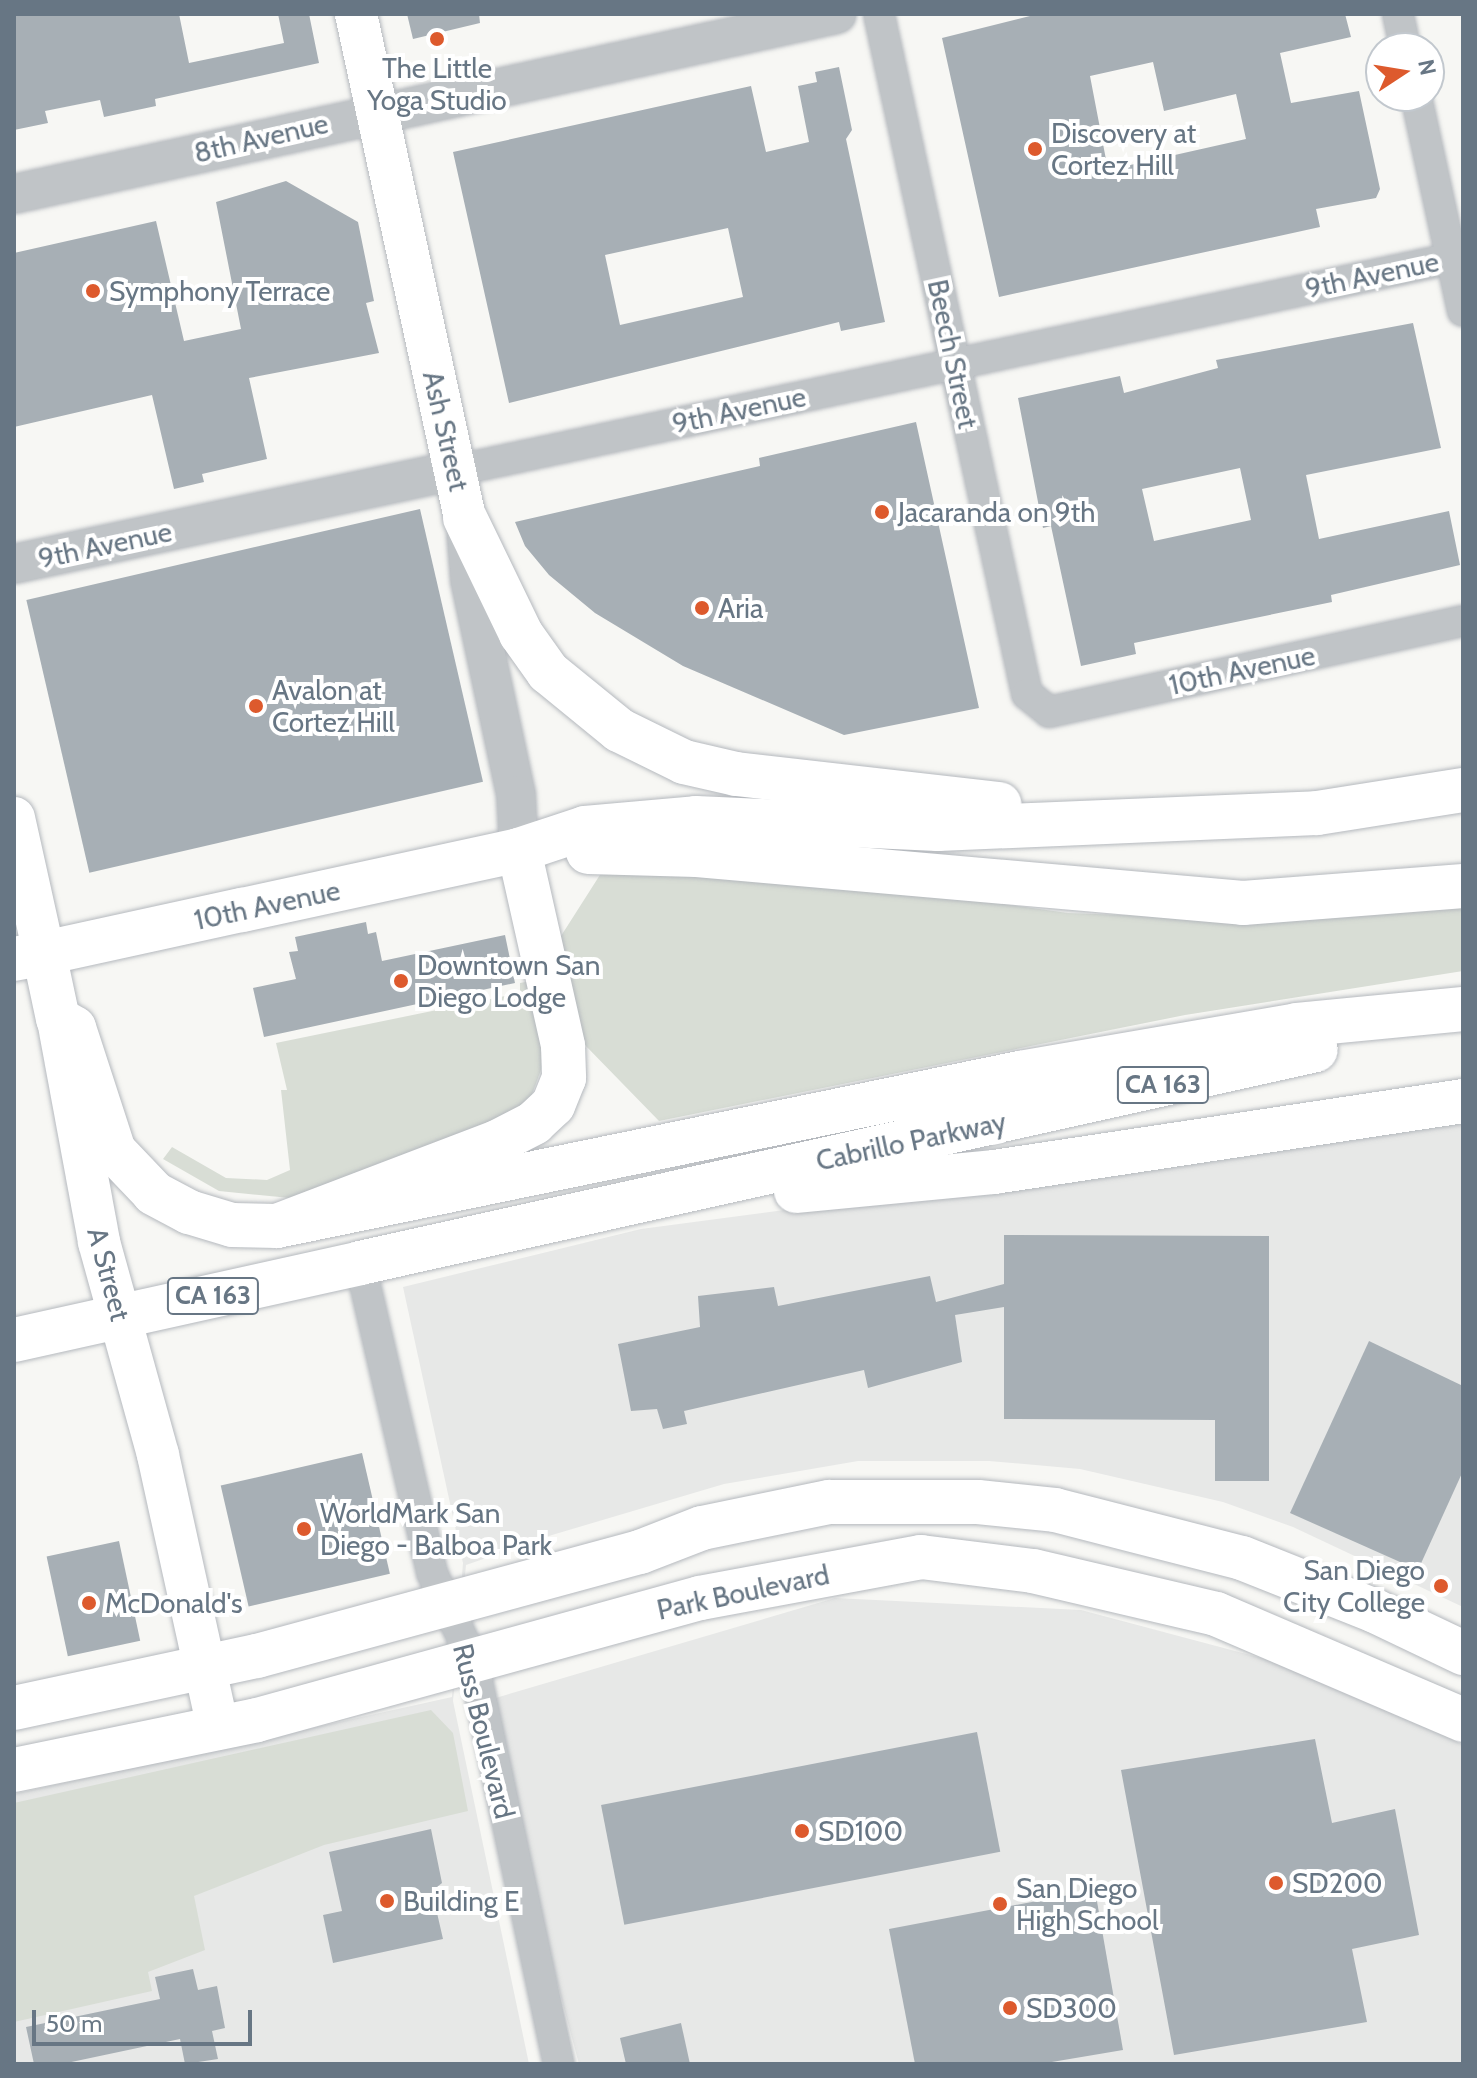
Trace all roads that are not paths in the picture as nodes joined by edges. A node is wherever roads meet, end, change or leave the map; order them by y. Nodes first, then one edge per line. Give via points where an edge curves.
1 (356, 14) edge
2 (837, 14) edge
3 (879, 14) edge
4 (378, 112) junction
5 (1420, 112) edge
6 (14, 194) edge
7 (1457, 257) edge
8 (1463, 311) edge
9 (955, 364) junction
10 (453, 471) junction
11 (465, 518) junction
12 (14, 564) edge
13 (1463, 621) edge
14 (1027, 694) joint
15 (1463, 790) edge
16 (14, 818) edge
17 (1147, 820) junction
18 (519, 850) junction
19 (1463, 886) edge
20 (29, 956) edge
21 (1463, 1009) edge
22 (1463, 1017) edge
23 (58, 1019) junction
24 (1463, 1101) edge
25 (600, 1209) junction
26 (277, 1226) junction
27 (360, 1263) junction
28 (120, 1316) junction
29 (14, 1340) edge
30 (448, 1604) junction
31 (1463, 1653) edge
32 (473, 1661) junction
33 (206, 1668) junction
34 (14, 1708) edge
35 (1463, 1720) edge
36 (218, 1728) junction
37 (14, 1770) edge
38 (559, 2064) edge

1 - 4 main road, Ash Street
2 - 4 street, 8th Avenue
3 - 9 street, Beech Street
4 - 6 street, 8th Avenue
4 - 10 main road, Ash Street
5 - 7 street
7 - 8 street
7 - 9 street, 9th Avenue
9 - 10 street, 9th Avenue
9 - 14 street, Beech Street
10 - 11 main road, Ash Street
10 - 12 street, 9th Avenue
11 - 17 main road via 521,634 548,672 619,730 684,762 736,774
11 - 18 street, Ash Street via 470,580 516,795
13 - 14 street, 10th Avenue via 1049,712
15 - 17 main road via 1317,813
16 - 20 main road, A Street
17 - 18 main road via 938,829 696,818 585,828
18 - 19 main road via 697,855 1243,903
18 - 20 main road, 10th Avenue
18 - 26 main road via 563,1046 564,1078 553,1105 534,1123 497,1142
20 - 23 main road, A Street
21 - 26 main road via 1297,1025 1020,1073
22 - 25 main road, Cabrillo Parkway / CA 163
23 - 26 main road via 74,1028 101,1121 130,1172 189,1212 232,1225
23 - 28 main road, A Street via 73,1123
24 - 25 main road via 994,1172
25 - 27 main road, Cabrillo Parkway / CA 163
27 - 28 main road, CA 163
27 - 30 street, Russ Boulevard via 432,1573
28 - 29 main road
28 - 33 main road, A Street
30 - 31 main road via 640,1552 702,1528 829,1502 978,1502 1055,1510 1242,1558
30 - 32 street, Russ Boulevard
30 - 33 main road
32 - 35 main road, Park Boulevard via 522,1643 700,1598 921,1557 1033,1571 1216,1614
32 - 36 main road, Park Boulevard
32 - 38 street, Russ Boulevard
33 - 34 main road
33 - 36 main road, A Street
36 - 37 main road, Park Boulevard

